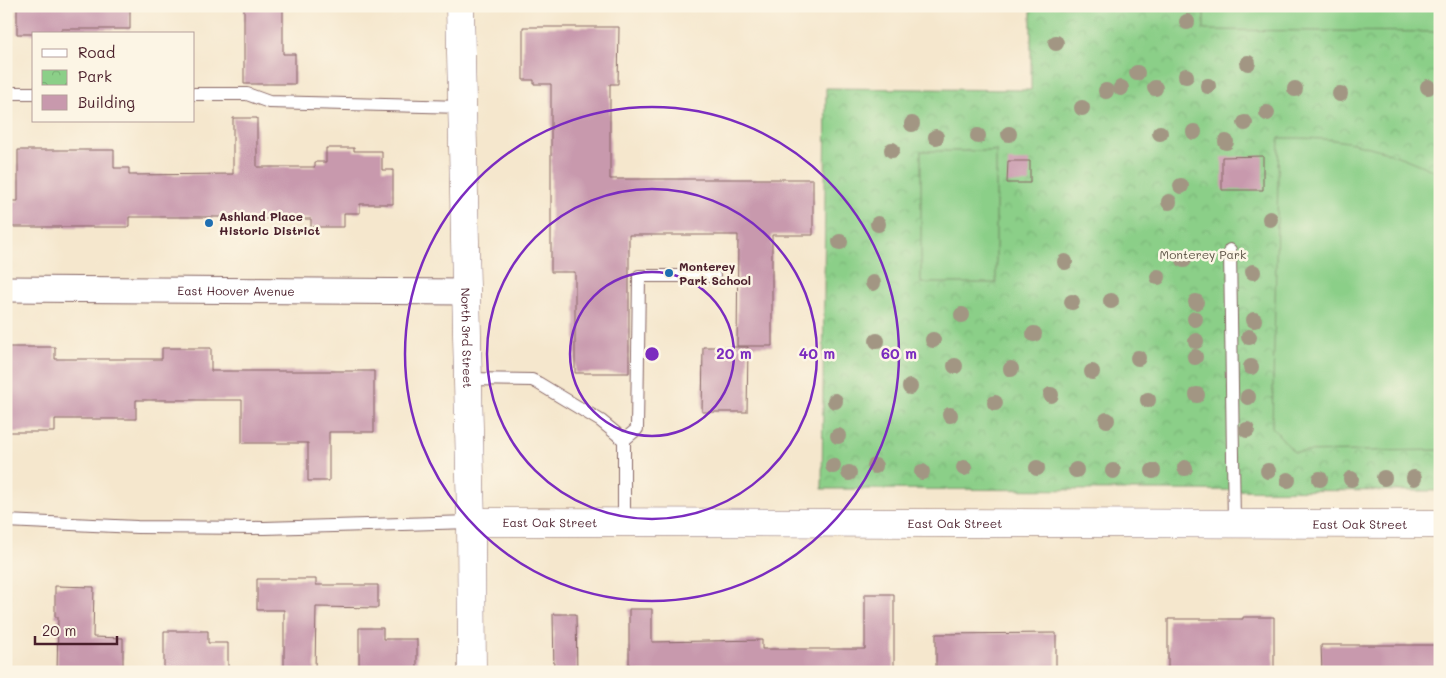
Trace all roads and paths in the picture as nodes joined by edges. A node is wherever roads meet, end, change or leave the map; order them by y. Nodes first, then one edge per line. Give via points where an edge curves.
1 (460, 6) edge
2 (6, 93) edge
3 (32, 93) edge
4 (195, 94) edge
5 (462, 107) junction
6 (1230, 250) dead end
7 (714, 276) dead end
8 (6, 289) edge
9 (465, 292) junction
10 (468, 379) junction
11 (624, 440) junction
12 (6, 521) edge
13 (471, 522) junction
14 (624, 523) junction
15 (1234, 524) junction
16 (1440, 524) edge
17 (472, 672) edge

1 - 5 street, North 3rd Street
2 - 3 lane
4 - 5 lane via 247,94 268,102
5 - 9 street, North 3rd Street
6 - 15 lane
7 - 11 lane via 639,276 637,429
8 - 9 street, East Hoover Avenue
9 - 10 street, North 3rd Street
10 - 11 lane via 538,383 601,420
10 - 13 street, North 3rd Street
11 - 14 lane
12 - 13 lane via 264,528
13 - 14 street, East Oak Street
13 - 17 street, North 3rd Street
14 - 15 street, East Oak Street
15 - 16 street, East Oak Street

